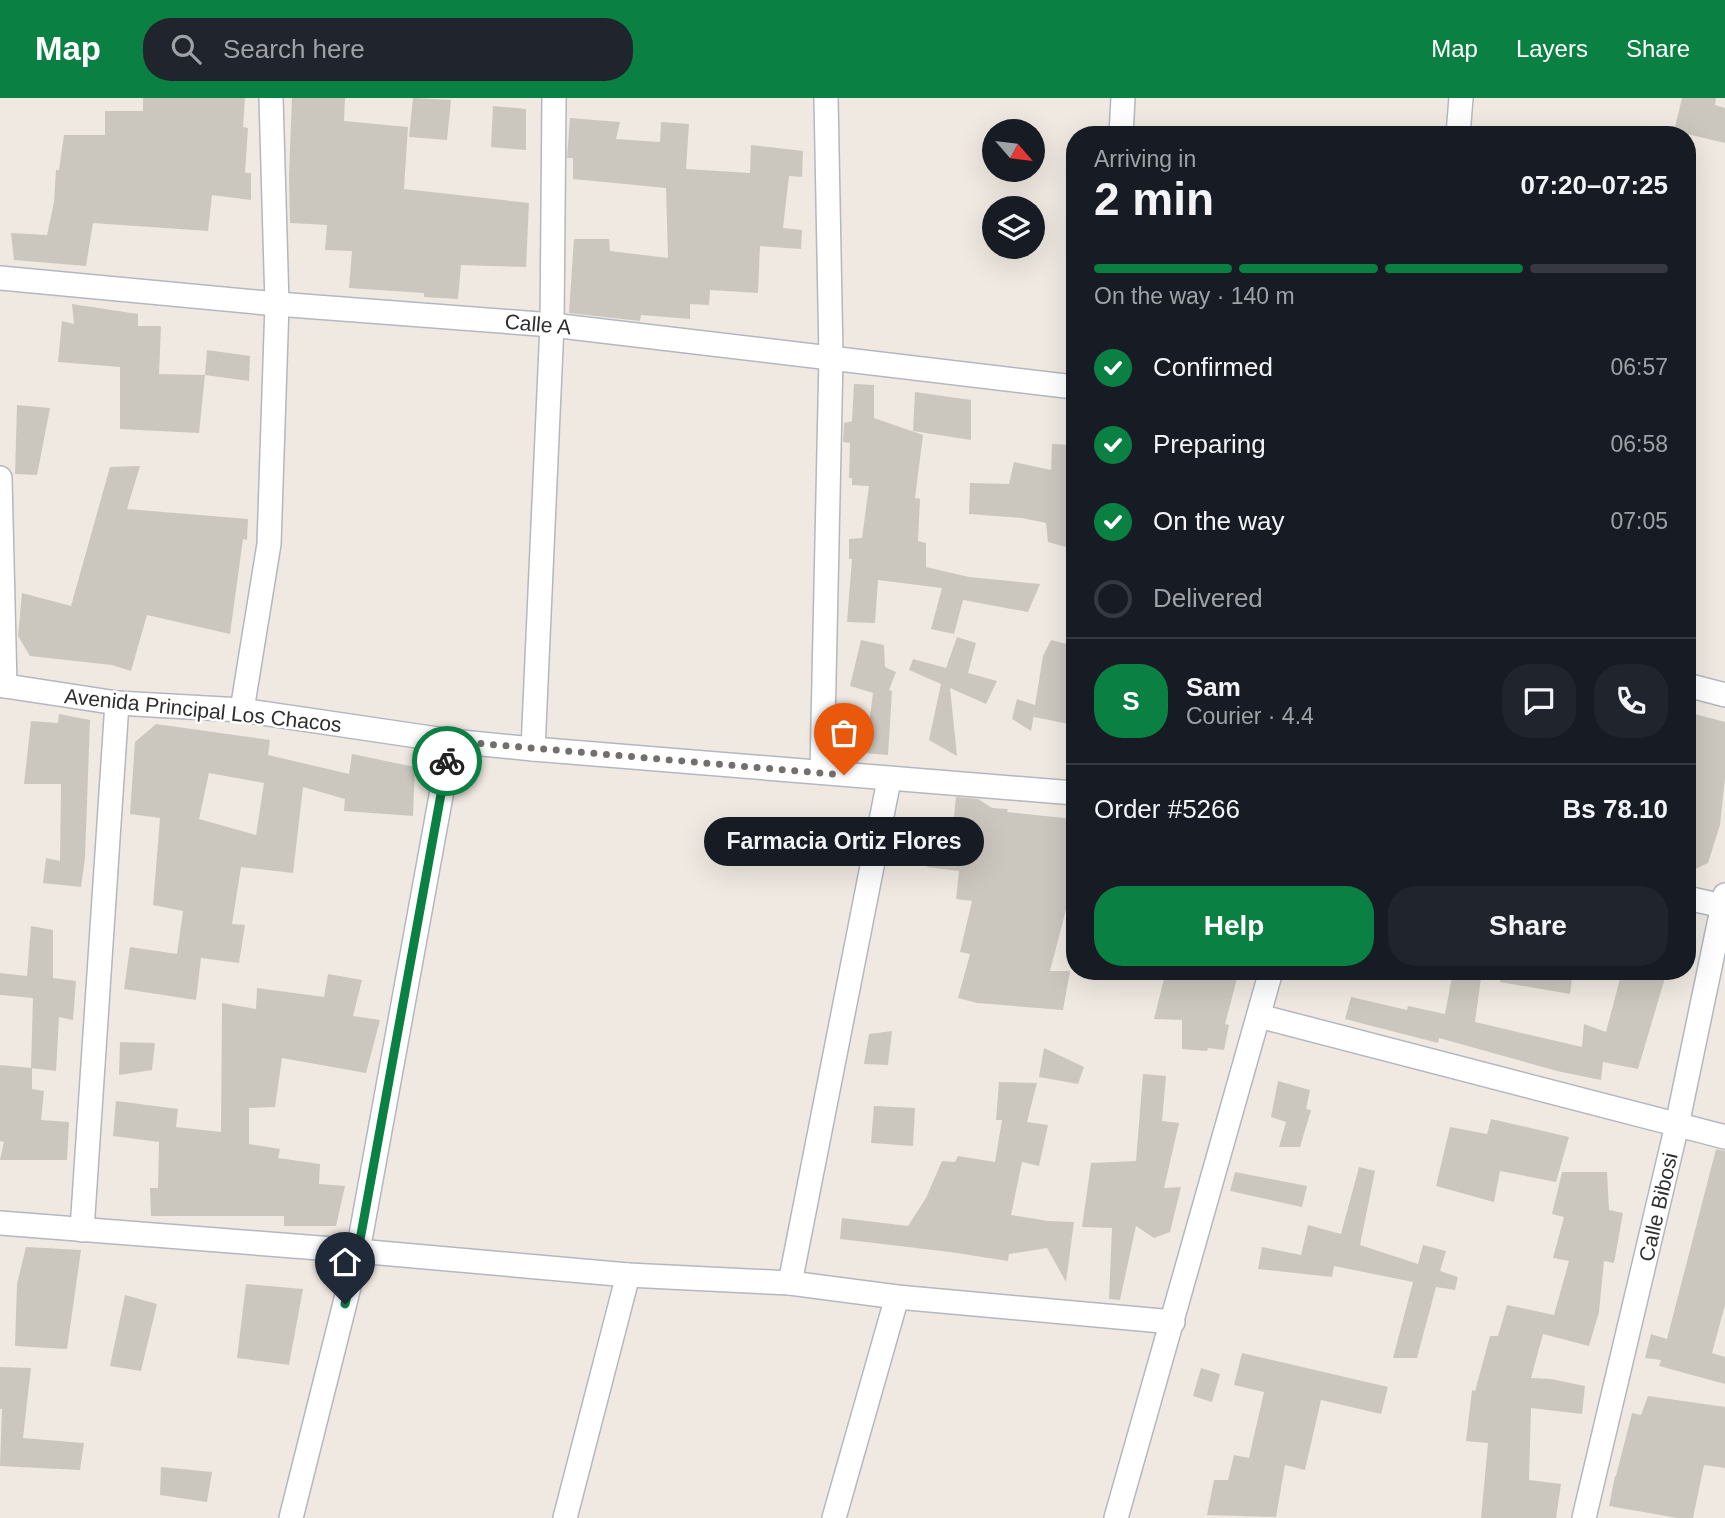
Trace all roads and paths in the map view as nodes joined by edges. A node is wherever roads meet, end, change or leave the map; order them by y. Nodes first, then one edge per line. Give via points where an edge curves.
1 (271, 98) edge
2 (554, 98) edge
3 (826, 98) edge
4 (1123, 98) edge
5 (1461, 98) edge
6 (1121, 126) edge
7 (1459, 126) edge
8 (0, 278) edge
9 (277, 304) junction
10 (552, 325) junction
11 (831, 357) junction
12 (1066, 386) edge
13 (0, 478) edge
14 (2, 686) edge
15 (1696, 687) edge
16 (1725, 695) edge
17 (117, 703) junction
18 (242, 710) junction
19 (451, 741) junction
20 (533, 750) junction
21 (822, 772) junction
22 (889, 780) junction
23 (1066, 792) edge
24 (1696, 898) edge
25 (1724, 900) edge
26 (1269, 980) edge
27 (1259, 1016) junction
28 (1677, 1125) junction
29 (1725, 1137) edge
30 (0, 1223) edge
31 (82, 1230) junction
32 (358, 1251) junction
33 (628, 1275) junction
34 (790, 1283) junction
35 (897, 1297) junction
36 (1173, 1322) junction
37 (291, 1518) edge
38 (565, 1518) edge
39 (834, 1518) edge
40 (1116, 1518) edge
41 (1584, 1518) edge

1 - 9 street
2 - 10 street
3 - 11 street
4 - 6 street
5 - 7 street
8 - 9 street, Calle A
9 - 10 street, Calle A
9 - 18 street via 268,561
10 - 11 street, Calle A
10 - 20 street
11 - 12 street, Calle A
11 - 21 street
13 - 14 street
14 - 17 street, Avenida Principal Los Chacos
15 - 16 street
17 - 18 street, Avenida Principal Los Chacos
17 - 31 street
18 - 19 street, Avenida Principal Los Chacos
19 - 20 street, Avenida Principal Los Chacos
19 - 32 street
20 - 21 street, Avenida Principal Los Chacos
21 - 22 street, Avenida Principal Los Chacos
22 - 23 street, Avenida Principal Los Chacos
22 - 34 street
24 - 25 street
25 - 28 street, Calle Bibosi
26 - 27 street
27 - 28 street
27 - 36 street
28 - 29 street
28 - 41 street, Calle Bibosi
30 - 31 street
31 - 32 street
32 - 33 street
32 - 37 street
33 - 34 street
33 - 38 street
34 - 35 street
35 - 36 street
35 - 39 street
36 - 40 street

